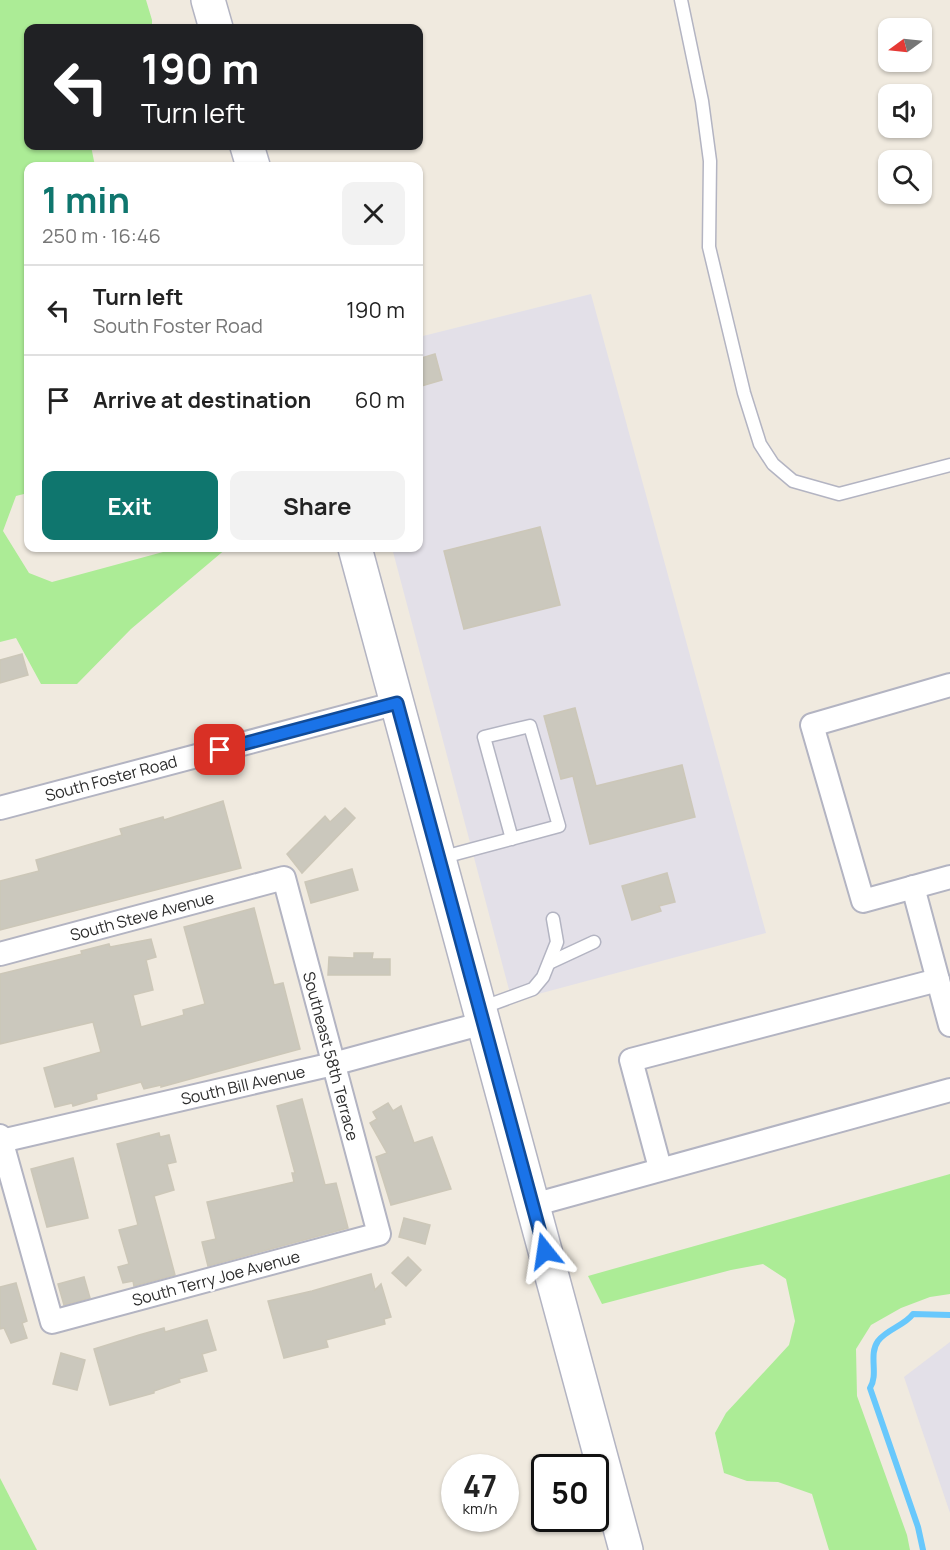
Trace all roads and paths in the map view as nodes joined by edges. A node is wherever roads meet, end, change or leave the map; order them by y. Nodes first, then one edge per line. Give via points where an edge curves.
1 (208, 0) edge
2 (681, 0) edge
3 (215, 24) edge
4 (950, 465) edge
5 (356, 552) edge
6 (950, 686) edge
7 (397, 703) junction
8 (0, 808) edge
9 (512, 839) junction
10 (439, 859) junction
11 (950, 877) edge
12 (284, 878) joint
13 (913, 887) junction
14 (553, 919) dead end
15 (594, 942) dead end
16 (0, 954) edge
17 (551, 962) junction
18 (938, 980) junction
19 (482, 1016) junction
20 (950, 1025) edge
21 (333, 1064) junction
22 (950, 1090) edge
23 (1, 1138) edge
24 (660, 1168) junction
25 (532, 1205) junction
26 (379, 1234) joint
27 (626, 1550) edge

1 - 3 main road
2 - 4 lane via 710,161 709,247 760,444 773,464 793,481 838,494
5 - 7 main road
6 - 13 street via 812,725 862,901
7 - 8 street, South Foster Road
7 - 10 main road
9 - 9 lane via 559,826 530,726 484,737
9 - 10 lane
10 - 19 main road
11 - 13 street
12 - 16 street, South Steve Avenue
12 - 21 street, Southeast 58th Terrace
13 - 18 street
14 - 17 lane via 557,942
15 - 17 lane
17 - 19 lane via 533,989
18 - 20 street
18 - 24 street via 631,1060
19 - 21 street, South Bill Avenue
19 - 25 main road
21 - 23 street, South Bill Avenue
21 - 26 street, Southeast 58th Terrace
22 - 24 street
23 - 26 street, South Terry Joe Avenue via 52,1322
24 - 25 street
25 - 27 main road

